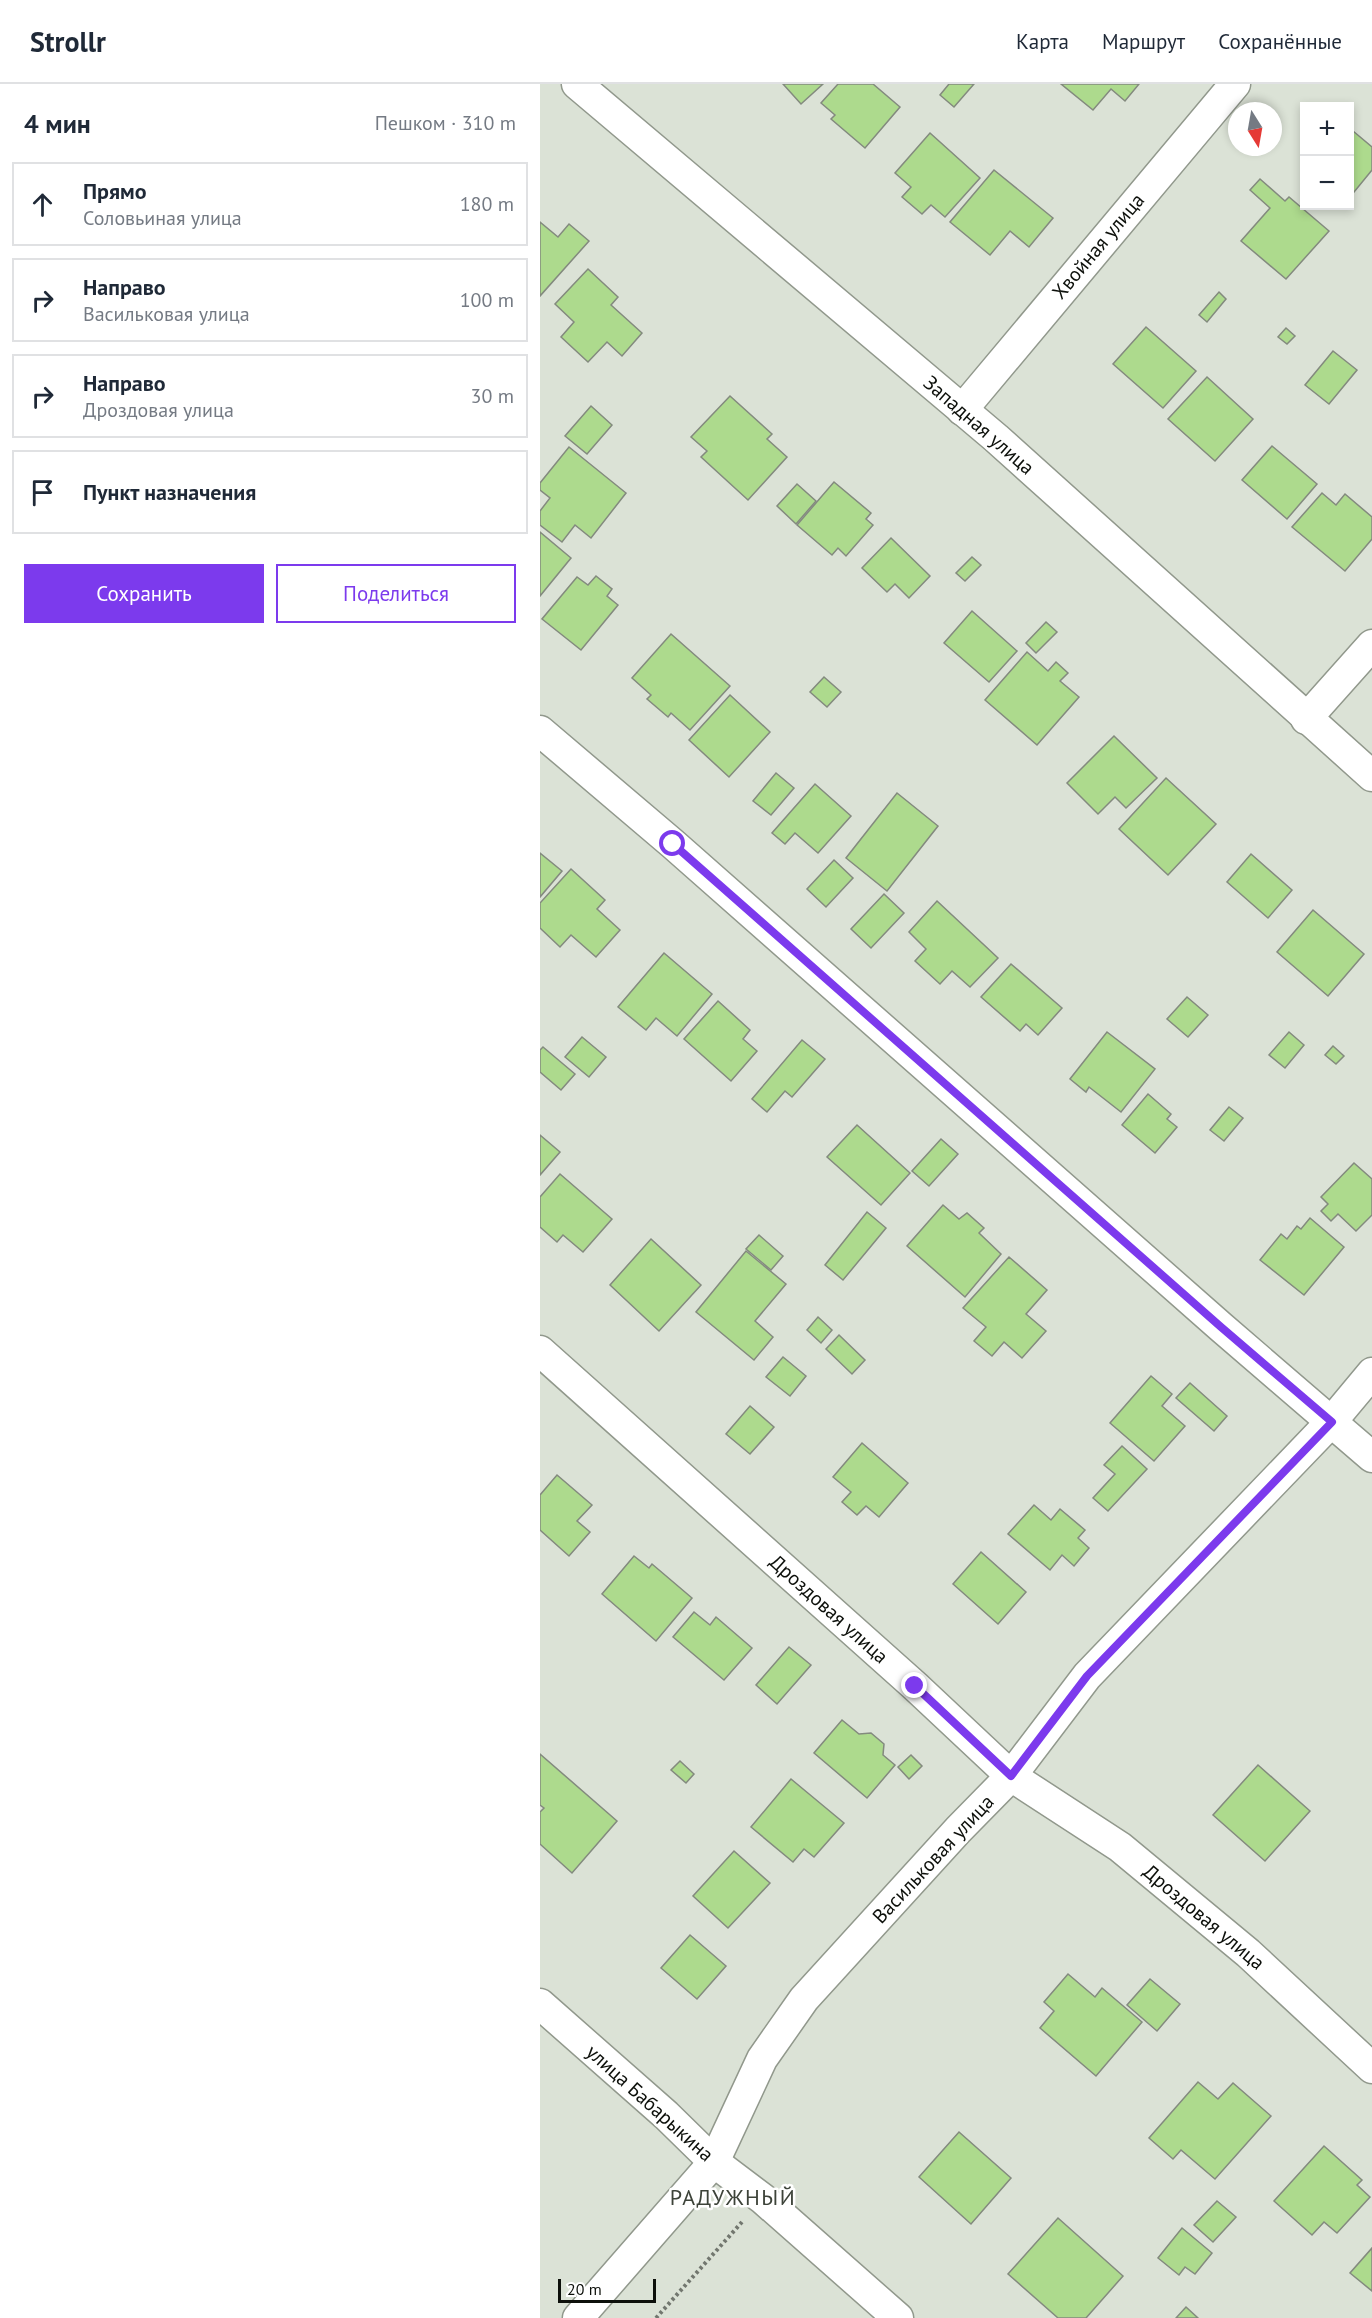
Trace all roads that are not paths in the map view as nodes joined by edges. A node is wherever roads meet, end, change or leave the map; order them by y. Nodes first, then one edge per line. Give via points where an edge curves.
1 (1235, 84) edge
2 (589, 88) edge
3 (962, 410) junction
4 (1372, 645) edge
5 (1306, 719) junction
6 (540, 730) edge
7 (1372, 776) edge
8 (540, 1351) edge
9 (1372, 1373) edge
10 (1332, 1422) junction
11 (1372, 1457) edge
12 (1011, 1776) junction
13 (540, 2004) edge
14 (1372, 2068) edge
15 (714, 2162) junction
16 (578, 2318) edge
17 (898, 2318) edge

1 - 3 street, Хвойная улица
2 - 3 street, Западная улица
3 - 5 street, Западная улица
4 - 5 street
5 - 7 street, Западная улица
6 - 10 street
8 - 12 street, Дроздовая улица
9 - 10 street, Васильковая улица
10 - 11 street
10 - 12 street, Васильковая улица via 1087,1676
12 - 14 street, Дроздовая улица via 1120,1847 1248,1953
12 - 15 street, Васильковая улица via 804,1999 762,2059
13 - 15 street, улица Бабарыкина
15 - 16 street, Васильковая улица
15 - 17 street, улица Бабарыкина via 763,2199

